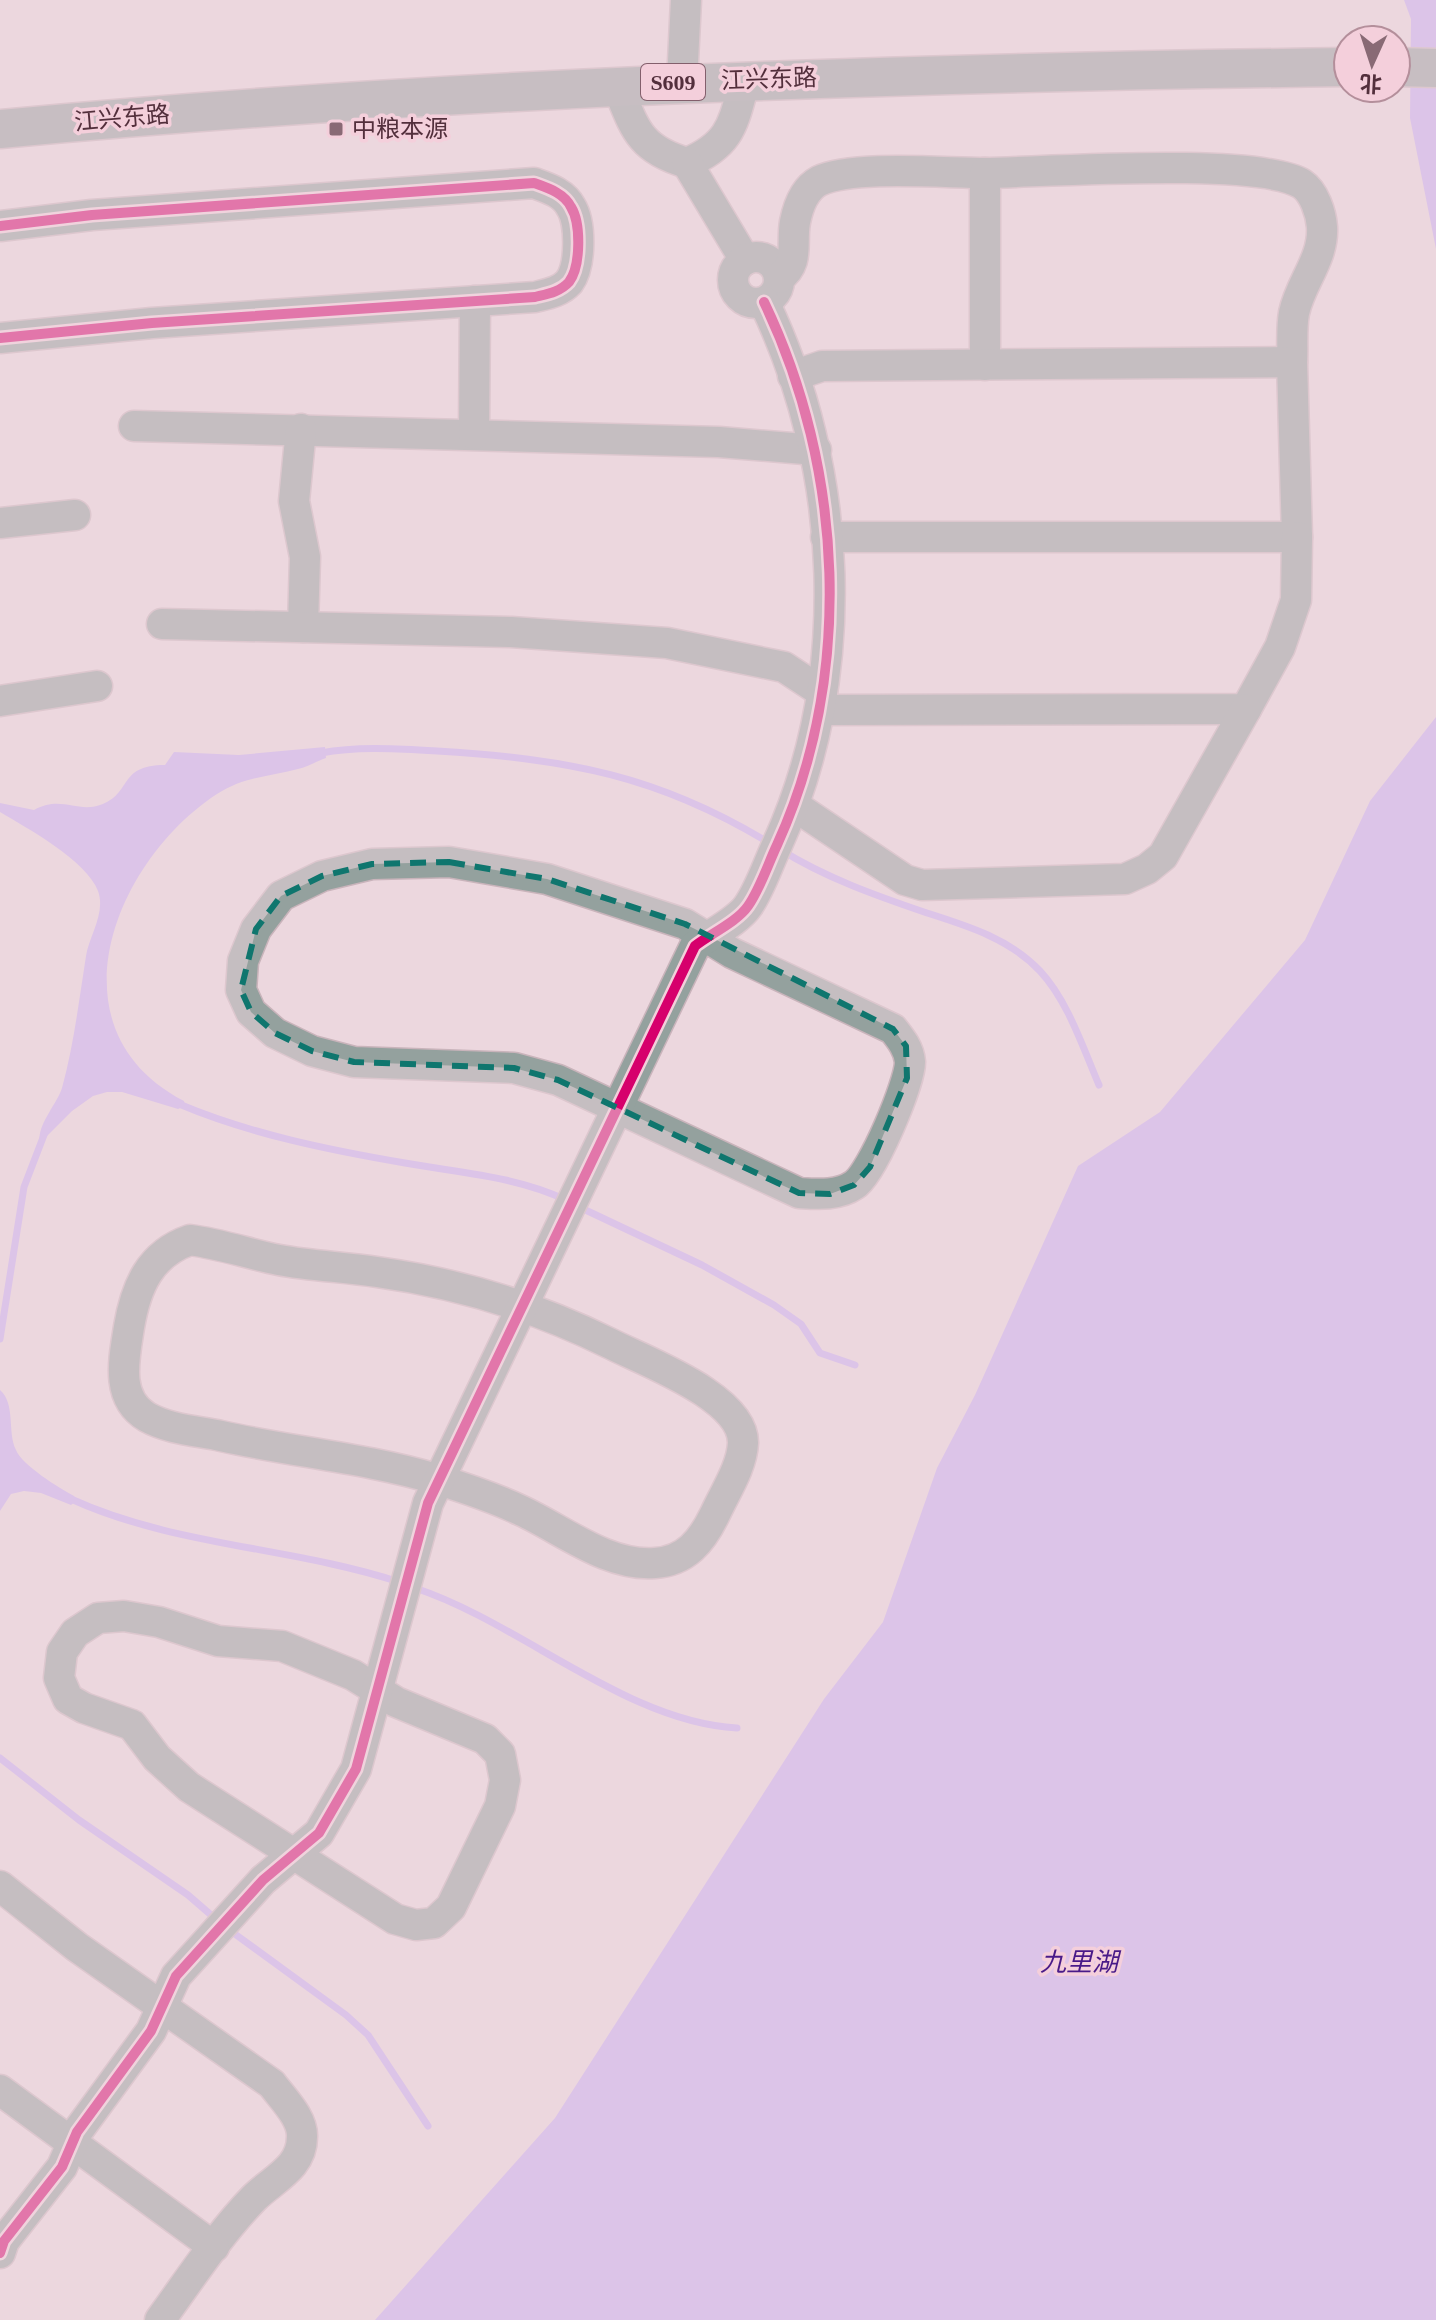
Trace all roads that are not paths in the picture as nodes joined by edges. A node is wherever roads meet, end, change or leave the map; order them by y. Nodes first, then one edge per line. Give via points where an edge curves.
1 (686, 0) edge
2 (1332, 67) edge
3 (1412, 67) edge
4 (1436, 68) edge
5 (745, 80) junction
6 (682, 82) junction
7 (617, 85) junction
8 (0, 129) edge
9 (687, 163) junction
10 (985, 173) junction
11 (0, 226) edge
12 (772, 290) junction
13 (475, 301) junction
14 (0, 338) edge
15 (1292, 362) junction
16 (985, 365) junction
17 (793, 376) junction
18 (134, 426) dead end
19 (301, 429) junction
20 (474, 434) junction
21 (816, 450) junction
22 (75, 515) dead end
23 (0, 523) edge
24 (826, 537) junction
25 (1297, 537) junction
26 (162, 624) dead end
27 (303, 627) junction
28 (97, 686) dead end
29 (0, 701) edge
30 (822, 701) junction
31 (1246, 709) junction
32 (795, 806) junction
33 (707, 937) junction
34 (617, 1107) junction
35 (522, 1307) junction
36 (439, 1480) junction
37 (375, 1688) junction
38 (295, 1853) junction
39 (0, 1886) edge
40 (162, 2007) junction
41 (0, 2090) edge
42 (72, 2143) junction
43 (12, 2215) edge
44 (214, 2247) junction
45 (0, 2253) edge
46 (160, 2320) edge

1 - 6 street
2 - 5 main road, 江兴东路 / S609
3 - 4 main road
5 - 6 main road, 江兴东路 / S609
5 - 9 street via 730,134 708,154
6 - 7 main road, 江兴东路 / S609
7 - 8 main road, 江兴东路 / S609
7 - 9 street via 638,135 659,155
9 - 12 street via 745,260 767,260
10 - 12 street via 845,174 817,182 798,209 789,271
10 - 15 street via 1217,169 1275,174 1304,185 1318,205 1322,228 1319,255 1294,314
10 - 16 street
11 - 13 street via 534,183 555,190 571,206 577,225 570,280 558,291 535,297
12 - 17 street
13 - 14 street
13 - 20 street
15 - 16 street
15 - 25 street
16 - 17 street via 822,366
17 - 21 street
18 - 19 street
19 - 20 street
19 - 27 street via 294,501 305,557
20 - 21 street
21 - 24 street
22 - 23 street
24 - 25 street
24 - 30 street via 832,577
25 - 31 street via 1296,600 1280,647
26 - 27 street
27 - 30 street via 511,632 667,643 784,667
28 - 29 street
30 - 31 street
30 - 32 street
31 - 32 street via 1163,856 1125,879 922,885 905,880
32 - 33 street via 748,907
33 - 34 street via 695,946
33 - 34 street via 893,1029 906,1046 907,1078 870,1167 854,1185 830,1194 799,1193
33 - 34 street via 685,924 547,879 449,862 372,864 322,876 281,896 256,929 243,961 241,990 251,1012 275,1033 312,1051 354,1062 514,1068 558,1080
34 - 35 street
35 - 36 street
35 - 36 street via 710,1393 733,1418 743,1438 741,1458 711,1522 678,1559 628,1562 519,1509
35 - 36 street via 495,1296 381,1272 279,1260 190,1240 167,1248 150,1266 130,1323 123,1380 130,1402 147,1417
36 - 37 street
37 - 38 street via 356,1769 319,1833
37 - 38 street via 485,1739 500,1754 505,1780 500,1806 451,1907 434,1923 395,1919
37 - 38 street via 282,1646 218,1641 124,1616 98,1618 75,1633 62,1652 59,1678 68,1699 132,1725 189,1787
38 - 40 street via 263,1880 176,1976
39 - 40 street
40 - 42 street via 151,2031
40 - 44 street via 272,2084 303,2135 298,2156 286,2172 255,2197
41 - 42 street
42 - 43 street via 62,2167
42 - 44 street
43 - 45 street
44 - 46 street

